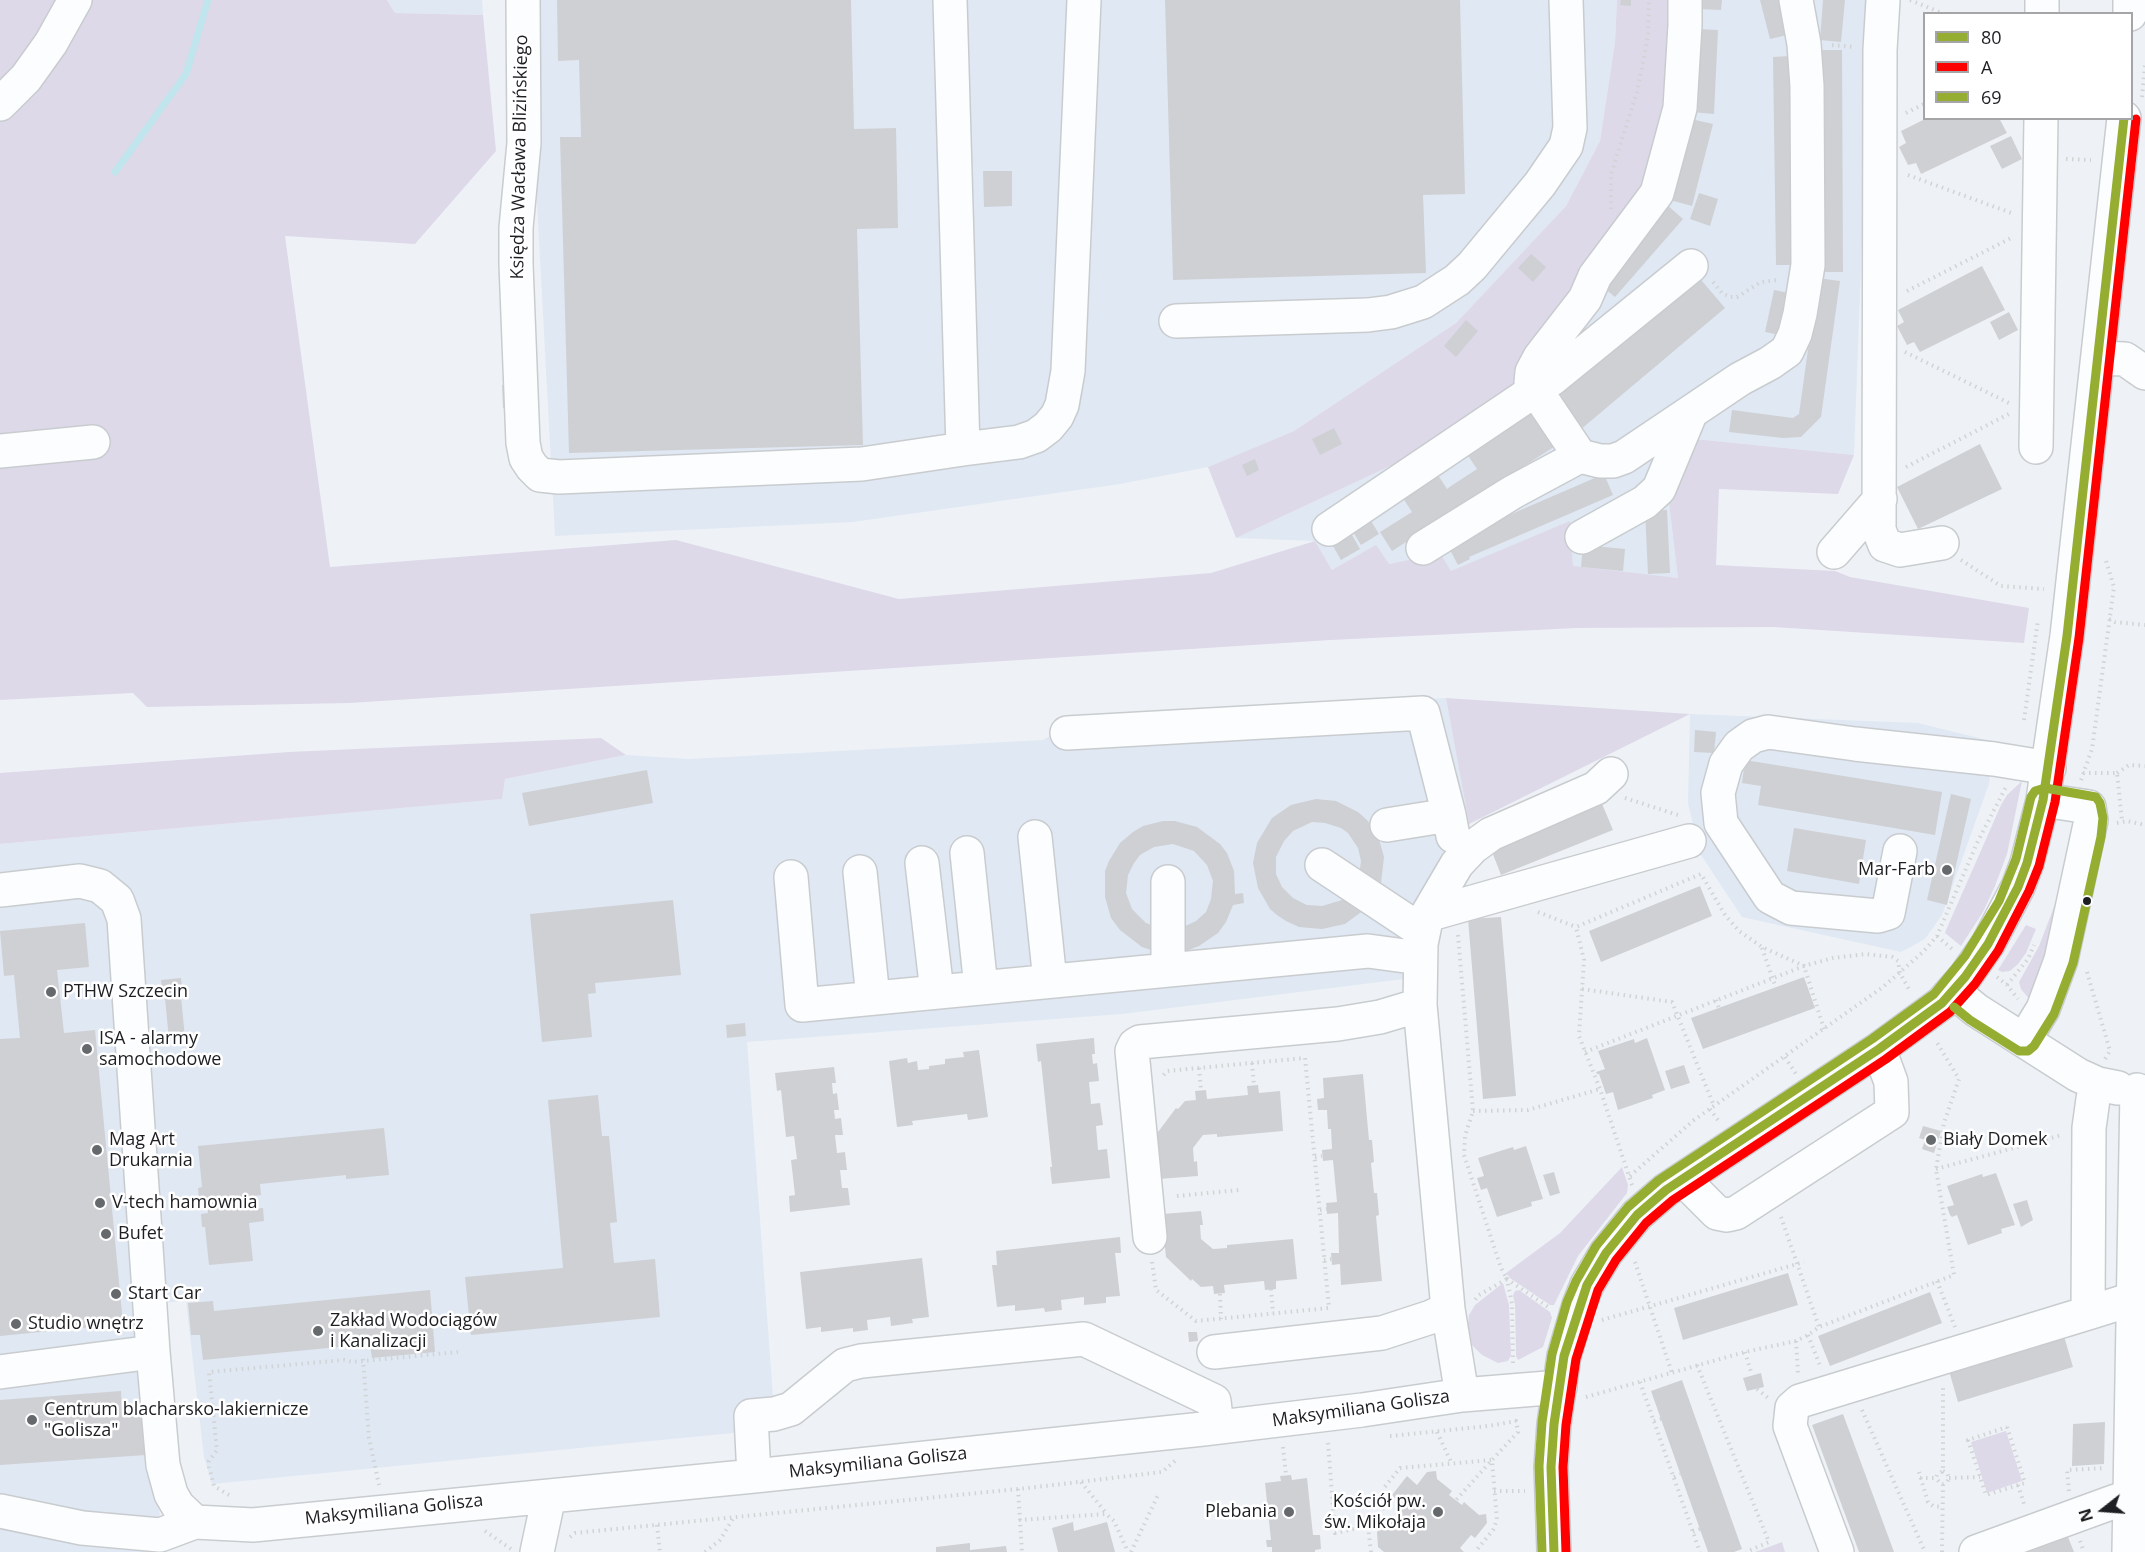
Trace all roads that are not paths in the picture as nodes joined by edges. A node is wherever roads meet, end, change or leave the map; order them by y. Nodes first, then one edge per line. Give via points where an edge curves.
1 (75, 0) edge
2 (523, 0) edge
3 (950, 0) edge
4 (1084, 0) edge
5 (1566, 0) edge
6 (1685, 0) edge
7 (1796, 0) edge
8 (1883, 0) edge
9 (0, 104) edge
10 (2041, 120) edge
11 (2124, 120) edge
12 (1691, 266) dead end
13 (1176, 321) dead end
14 (2098, 358) junction
15 (2145, 373) edge
16 (1536, 389) junction
17 (1691, 412) junction
18 (93, 442) dead end
19 (2036, 447) dead end
20 (963, 449) junction
21 (0, 451) edge
22 (1580, 456) junction
23 (1880, 490) junction
24 (1329, 529) dead end
25 (1582, 537) dead end
26 (1939, 544) road end
27 (1423, 548) dead end
28 (1834, 552) dead end
29 (1067, 733) dead end
30 (2035, 753) junction
31 (1604, 781) road end
32 (2043, 800) junction
33 (1449, 815) junction
34 (1387, 825) dead end
35 (1687, 829) road end
36 (1035, 837) dead end
37 (1900, 851) dead end
38 (967, 853) dead end
39 (922, 863) dead end
40 (1457, 864) junction
41 (1322, 865) dead end
42 (860, 872) dead end
43 (791, 877) dead end
44 (1168, 882) dead end
45 (0, 890) edge
46 (1432, 928) junction
47 (1168, 970) junction
48 (1050, 981) junction
49 (981, 988) junction
50 (1953, 991) junction
51 (936, 992) junction
52 (873, 998) junction
53 (1420, 1005) junction
54 (2024, 1040) junction
55 (1879, 1049) junction
56 (2101, 1072) junction
57 (2141, 1091) edge
58 (1683, 1179) junction
59 (1150, 1237) road end
60 (2133, 1302) junction
61 (1461, 1306) junction
62 (2088, 1313) junction
63 (153, 1352) junction
64 (1214, 1352) dead end
65 (0, 1372) edge
66 (1569, 1393) junction
67 (1462, 1395) junction
68 (1217, 1428) junction
69 (754, 1476) junction
70 (549, 1496) junction
71 (2130, 1500) junction
72 (0, 1511) edge
73 (195, 1522) junction
74 (537, 1552) edge
75 (1554, 1552) edge
76 (1838, 1552) edge
77 (1976, 1552) edge
78 (2129, 1552) edge

1 - 9 street via 26,78
2 - 20 street, Księdza Wacława Blizińskiego via 525,116 516,228 523,443 532,467 540,475 559,477 862,464
3 - 20 street
4 - 20 street via 1068,371 1062,405 1048,427 1036,436
5 - 13 street via 1570,128 1566,146 1540,184 1457,280 1423,302 1368,315
6 - 16 street via 1680,108 1657,193 1534,366 1531,383
7 - 17 street via 1807,86 1808,265 1795,334 1787,351
8 - 23 street
10 - 19 street
11 - 14 street
12 - 16 street
14 - 15 street via 2126,359
14 - 30 street
16 - 22 street
16 - 24 street
17 - 22 street via 1624,457 1600,461
17 - 25 street via 1659,489 1645,502
18 - 21 street
22 - 27 street
23 - 26 street via 1879,530 1885,545 1900,550
23 - 28 street
29 - 33 street via 1423,713
30 - 32 street
30 - 37 street via 1768,732 1739,746 1726,764 1718,793 1721,823 1770,897 1791,908 1878,916 1888,913
31 - 40 street via 1491,834
32 - 50 street via 2027,863 2010,906
32 - 54 street via 2089,807 2091,819 2061,960 2043,1009
33 - 34 street
33 - 40 street
35 - 46 street via 1602,867
36 - 48 street
38 - 49 street
39 - 51 street
40 - 46 street
41 - 46 street
42 - 52 street
43 - 52 street via 802,1005
44 - 47 street
45 - 63 street via 80,881 100,886 117,900 124,919
46 - 47 street via 1368,951
46 - 53 street
47 - 48 street
48 - 49 street
49 - 51 street
50 - 54 street
50 - 55 street via 1924,1018
51 - 52 street
53 - 59 street via 1338,1024 1135,1045 1132,1052
53 - 61 street
54 - 56 street via 2078,1075
55 - 58 street
55 - 58 street via 1891,1082 1892,1112 1736,1213 1717,1213
56 - 57 street
56 - 62 street via 2089,1128
57 - 60 street
58 - 66 street via 1637,1215 1595,1269 1564,1356
60 - 62 street
60 - 71 street
61 - 64 street via 1382,1333
61 - 67 street
62 - 76 street via 1800,1401 1792,1408 1790,1426
63 - 65 street
63 - 73 street via 166,1480 178,1506
66 - 67 street, Maksymiliana Golisza
66 - 75 street via 1554,1424
67 - 68 street, Maksymiliana Golisza
68 - 69 street, Maksymiliana Golisza
68 - 69 street via 1214,1401 1084,1340 870,1360 844,1365 791,1409 751,1416
69 - 70 street, Maksymiliana Golisza
70 - 73 street, Maksymiliana Golisza via 253,1524
70 - 74 street
71 - 77 street via 2116,1501
71 - 78 street
72 - 73 street via 82,1528 153,1535

